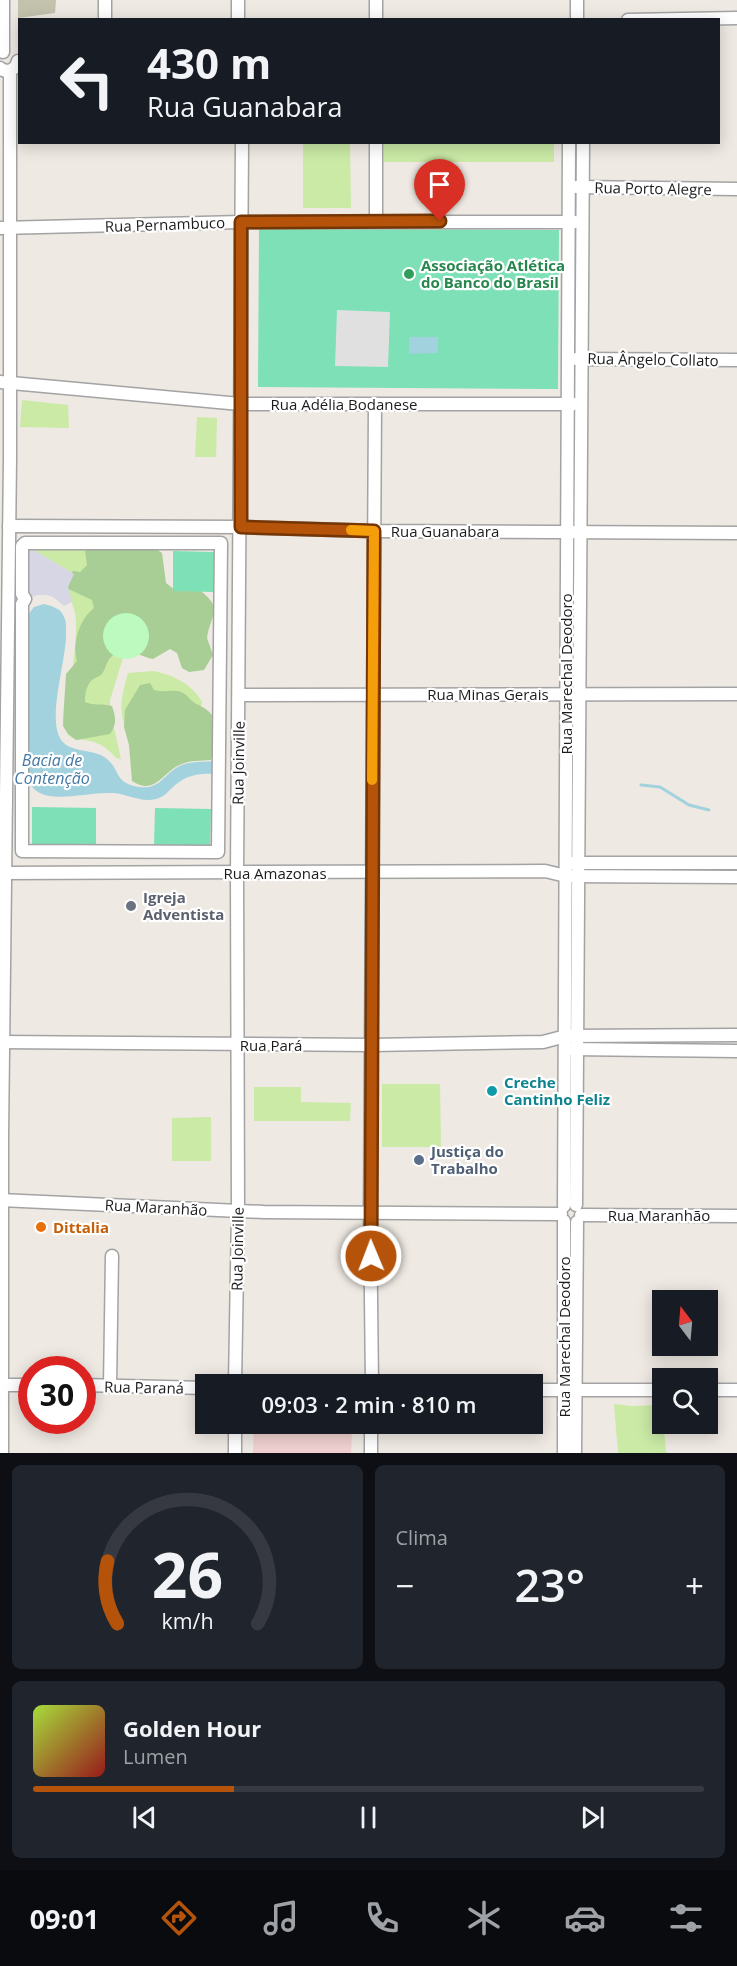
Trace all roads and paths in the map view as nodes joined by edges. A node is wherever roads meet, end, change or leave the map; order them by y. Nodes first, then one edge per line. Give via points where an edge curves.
1 (3, 0) edge
2 (105, 0) edge
3 (238, 0) edge
4 (376, 0) edge
5 (577, 0) edge
6 (105, 18) edge
7 (238, 18) edge
8 (376, 18) edge
9 (577, 18) edge
10 (720, 18) edge
11 (737, 18) edge
12 (2, 53) edge
13 (12, 65) edge
14 (242, 144) edge
15 (376, 144) edge
16 (569, 144) edge
17 (583, 144) edge
18 (569, 187) junction
19 (583, 187) junction
20 (737, 189) edge
21 (376, 221) junction
22 (241, 222) junction
23 (569, 222) junction
24 (583, 222) junction
25 (5, 228) edge
26 (568, 286) junction
27 (582, 286) junction
28 (568, 359) junction
29 (582, 359) junction
30 (737, 360) edge
31 (4, 383) edge
32 (240, 404) junction
33 (375, 404) junction
34 (567, 404) junction
35 (582, 405) junction
36 (567, 470) junction
37 (581, 470) junction
38 (9, 526) junction
39 (241, 527) junction
40 (374, 531) junction
41 (566, 531) junction
42 (581, 531) junction
43 (737, 533) edge
44 (580, 585) junction
45 (566, 586) junction
46 (566, 631) junction
47 (580, 631) junction
48 (566, 694) junction
49 (580, 694) junction
50 (737, 694) edge
51 (239, 695) junction
52 (373, 695) junction
53 (573, 759) junction
54 (22, 851) joint
55 (573, 863) junction
56 (641, 863) junction
57 (685, 863) junction
58 (737, 863) edge
59 (545, 871) junction
60 (2, 873) edge
61 (372, 873) junction
62 (237, 874) junction
63 (572, 876) junction
64 (640, 877) junction
65 (685, 877) junction
66 (737, 877) edge
67 (737, 1035) edge
68 (572, 1036) junction
69 (642, 1036) junction
70 (687, 1036) junction
71 (2, 1042) edge
72 (543, 1042) junction
73 (237, 1044) junction
74 (372, 1045) junction
75 (572, 1049) junction
76 (642, 1050) junction
77 (686, 1050) junction
78 (737, 1051) edge
79 (1, 1201) edge
80 (238, 1211) junction
81 (370, 1213) junction
82 (570, 1214) junction
83 (737, 1216) edge
84 (112, 1256) dead end
85 (235, 1374) edge
86 (372, 1374) edge
87 (3, 1385) junction
88 (18, 1385) edge
89 (96, 1386) edge
90 (110, 1386) junction
91 (195, 1388) edge
92 (543, 1390) edge
93 (570, 1390) junction
94 (652, 1390) edge
95 (718, 1390) edge
96 (737, 1390) edge
97 (235, 1434) edge
98 (371, 1434) edge
99 (2, 1453) edge
100 (235, 1453) edge
101 (371, 1453) edge
102 (564, 1453) edge
103 (575, 1453) edge

1 - 12 street
2 - 6 street
3 - 7 street
4 - 8 street
5 - 9 street
10 - 11 street
12 - 13 street via 13,52
13 - 25 street
14 - 22 street, Rua Joinville
15 - 21 street
16 - 18 street, Rua Marechal Deodoro
17 - 19 street, Rua Marechal Deodoro
18 - 19 street, Rua Porto Alegre
18 - 23 street, Rua Marechal Deodoro
19 - 20 street, Rua Porto Alegre
19 - 24 street, Rua Marechal Deodoro
21 - 22 street, Rua Pernambuco
21 - 23 street, Rua Pernambuco
22 - 25 street, Rua Pernambuco
22 - 32 street, Rua Joinville
23 - 24 street, Rua Pernambuco
23 - 26 street, Rua Marechal Deodoro
24 - 27 street, Rua Marechal Deodoro
25 - 31 street
26 - 27 street
26 - 28 street, Rua Marechal Deodoro
27 - 29 street, Rua Marechal Deodoro
28 - 29 street, Rua Ângelo Collato
28 - 34 street, Rua Marechal Deodoro
29 - 30 street, Rua Ângelo Collato
29 - 35 street, Rua Marechal Deodoro
31 - 32 street, Rua Adélia Bodanese
31 - 38 street
32 - 33 street, Rua Adélia Bodanese
32 - 39 street, Rua Joinville
33 - 34 street, Rua Adélia Bodanese
33 - 40 street
34 - 35 street, Rua Adélia Bodanese
34 - 36 street, Rua Marechal Deodoro
35 - 37 street, Rua Marechal Deodoro
36 - 37 street
36 - 41 street, Rua Marechal Deodoro
37 - 42 street, Rua Marechal Deodoro
38 - 39 street, Rua Guanabara
38 - 60 street
39 - 40 street, Rua Guanabara
39 - 51 street, Rua Joinville
40 - 41 street, Rua Guanabara
40 - 52 street
41 - 42 street, Rua Guanabara
41 - 45 street, Rua Marechal Deodoro
42 - 43 street, Rua Guanabara
42 - 44 street, Rua Marechal Deodoro
44 - 45 street
44 - 47 street, Rua Marechal Deodoro
45 - 46 street, Rua Marechal Deodoro
46 - 47 street
46 - 48 street, Rua Marechal Deodoro
47 - 49 street, Rua Marechal Deodoro
48 - 49 street, Rua Minas Gerais
48 - 52 street, Rua Minas Gerais
48 - 53 street, Rua Marechal Deodoro
49 - 50 street, Rua Minas Gerais
49 - 53 street, Rua Marechal Deodoro
51 - 52 street, Rua Minas Gerais
51 - 62 street, Rua Joinville
52 - 61 street
53 - 55 street, Rua Marechal Deodoro
54 - 54 street via 218,852 221,543 22,546 25,599
55 - 56 street
55 - 59 street
55 - 63 street, Rua Marechal Deodoro
56 - 57 street
56 - 64 street
57 - 58 street
57 - 65 street
59 - 61 street, Rua Amazonas
59 - 63 street
60 - 62 street, Rua Amazonas
60 - 71 street
61 - 62 street, Rua Amazonas
61 - 74 street
62 - 73 street, Rua Joinville
63 - 64 street
63 - 68 street, Rua Marechal Deodoro
64 - 65 street
65 - 66 street
67 - 70 street, Rua Pará
68 - 69 street, Rua Pará
68 - 72 street, Rua Pará
68 - 75 street, Rua Marechal Deodoro
69 - 70 street, Rua Pará
69 - 76 street
70 - 77 street
71 - 73 street, Rua Pará
71 - 79 street
72 - 74 street, Rua Pará
72 - 75 street, Rua Pará
73 - 74 street, Rua Pará
73 - 80 street, Rua Joinville
74 - 81 street
75 - 76 street, Rua Pará
75 - 82 street, Rua Marechal Deodoro
76 - 77 street, Rua Pará
77 - 78 street, Rua Pará
79 - 80 street, Rua Maranhão
79 - 87 street
80 - 81 street, Rua Maranhão
80 - 85 street, Rua Joinville
81 - 82 street, Rua Maranhão
81 - 86 street
82 - 83 street, Rua Maranhão
82 - 93 street, Rua Marechal Deodoro
84 - 90 street
87 - 88 street
87 - 99 street
89 - 90 street, Rua Paraná
90 - 91 street, Rua Paraná
92 - 93 street
93 - 94 street
93 - 102 street, Rua Marechal Deodoro
93 - 103 street, Rua Marechal Deodoro
95 - 96 street
97 - 100 street
98 - 101 street

